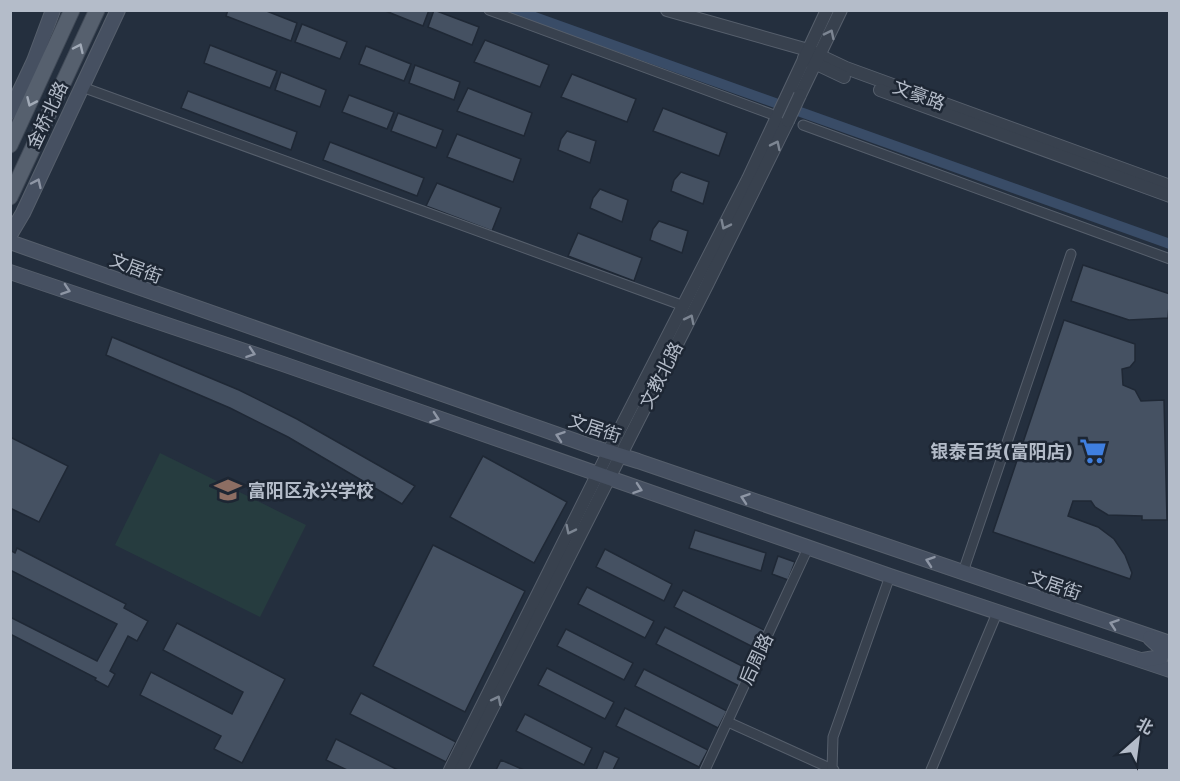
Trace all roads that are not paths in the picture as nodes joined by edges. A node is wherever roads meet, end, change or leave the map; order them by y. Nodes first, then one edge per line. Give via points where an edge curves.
1 (53, 10) edge
2 (72, 10) edge
3 (97, 10) edge
4 (118, 10) edge
5 (489, 10) edge
6 (668, 10) edge
7 (827, 10) edge
8 (841, 10) edge
9 (812, 57) junction
10 (82, 87) junction
11 (10, 112) edge
12 (779, 117) junction
13 (803, 125) dead end
14 (10, 145) edge
15 (1170, 186) edge
16 (1170, 196) edge
17 (10, 197) edge
18 (10, 235) edge
19 (10, 242) edge
20 (1071, 254) dead end
21 (1170, 259) edge
22 (10, 272) edge
23 (684, 306) junction
24 (614, 454) junction
25 (603, 476) junction
26 (808, 548) junction
27 (963, 572) junction
28 (890, 576) junction
29 (997, 613) junction
30 (1146, 635) junction
31 (1170, 643) edge
32 (1141, 660) junction
33 (1170, 670) edge
34 (728, 722) junction
35 (833, 770) edge
36 (450, 771) edge
37 (461, 771) edge
38 (705, 771) edge
39 (931, 771) edge

1 - 11 main road, 金桥北路
2 -> 14 main road, 金桥北路
17 -> 3 main road, 金桥北路
4 - 10 main road, 金桥北路
5 - 12 street
6 - 9 street, 文豪路
7 - 9 street, 文教北路
9 -> 8 street, 文教北路
9 - 12 street, 文教北路, bridge
9 - 15 street, 文豪路
9 - 16 street, 文豪路 via 842,76
18 -> 10 main road, 金桥北路
10 - 23 street
12 -> 23 street, 文教北路
24 -> 12 street, 文教北路
13 - 21 street
24 -> 19 main road, 文居街
20 - 27 street
22 -> 25 main road
23 - 24 street, 文教北路
24 - 25 street, 文教北路
27 -> 24 main road, 文居街
25 -> 26 main road
25 -> 36 street, 文教北路
37 -> 25 street, 文教北路
26 - 28 main road
26 - 34 street, 后周路
30 -> 27 main road, 文居街
28 - 29 main road
28 - 35 street via 832,736
29 - 32 main road
29 - 39 street
30 - 31 main road, 文居街
30 - 32 main road via 1162,649 1161,657
32 - 33 main road
34 - 35 street
34 - 38 street, 后周路

